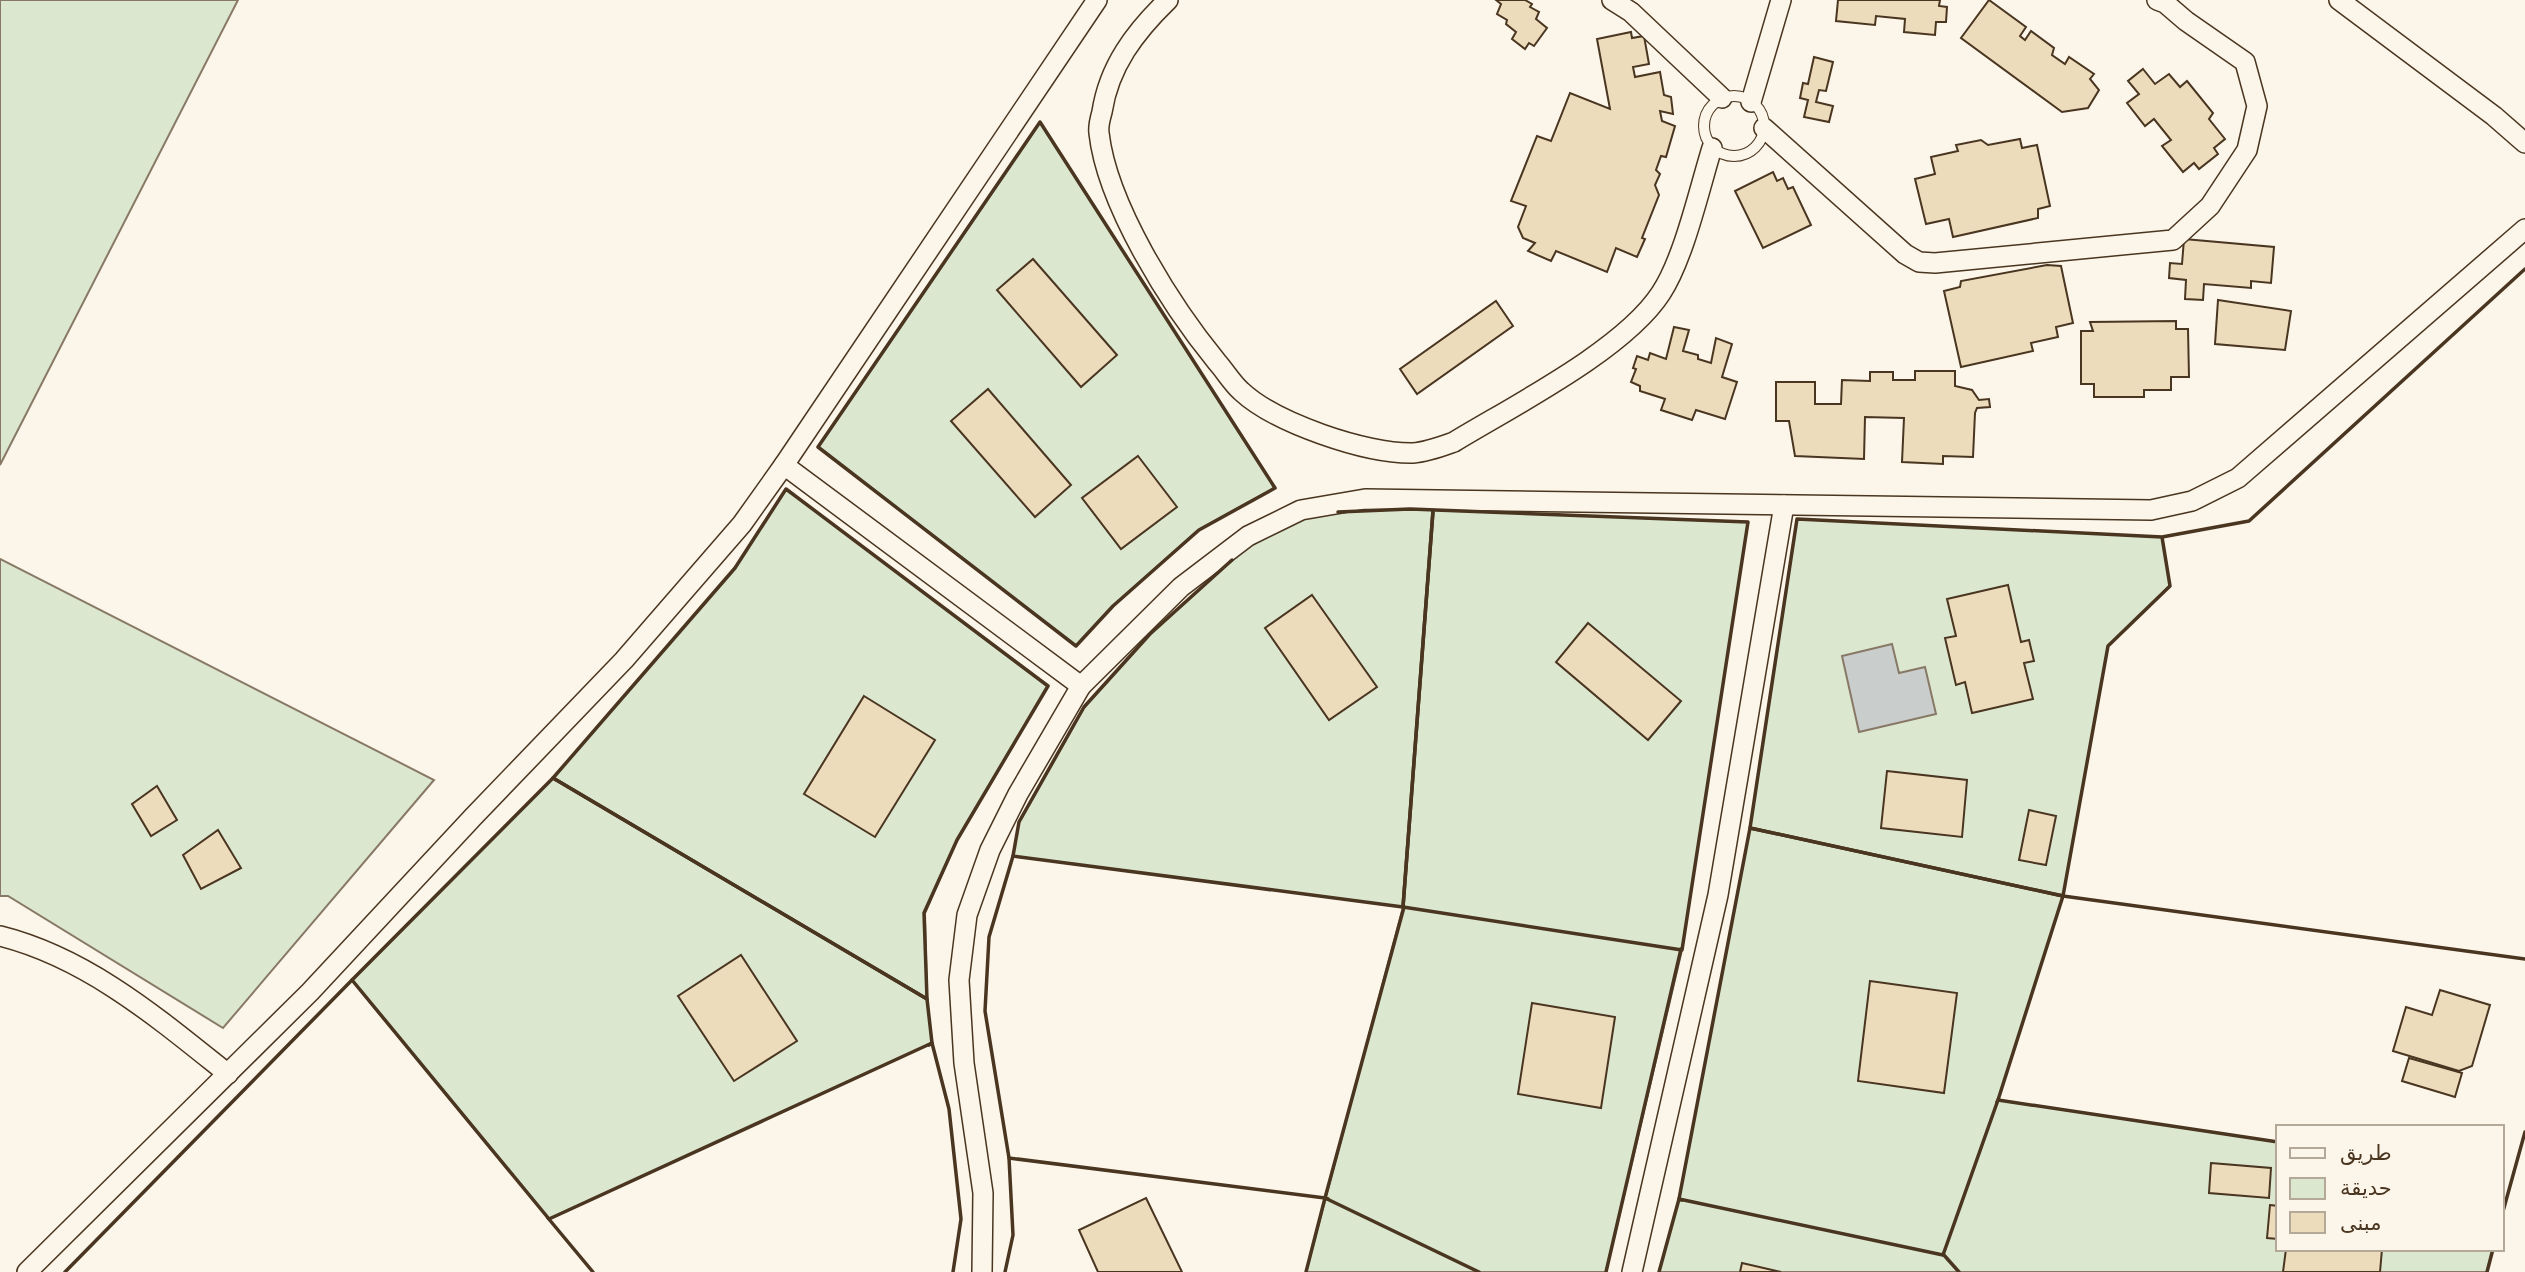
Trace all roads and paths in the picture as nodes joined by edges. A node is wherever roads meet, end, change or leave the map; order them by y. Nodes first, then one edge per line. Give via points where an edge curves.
1 (1097, 0) edge
2 (1168, 0) edge
3 (1612, 0) edge
4 (1781, 0) edge
5 (2157, 0) edge
6 (2339, 0) edge
7 (1723, 98) junction
8 (1751, 102) junction
9 (1764, 128) junction
10 (2525, 143) edge
11 (1712, 148) junction
12 (2525, 229) edge
13 (784, 465) junction
14 (1784, 505) junction
15 (1081, 686) junction
16 (0, 936) edge
17 (228, 1074) junction
18 (27, 1272) edge
19 (982, 1272) edge
20 (1632, 1272) edge

1 - 13 street
2 - 11 street via 1140,27 1116,63 1104,95 1098,131 1116,198 1145,257 1196,336 1241,392 1283,418 1364,448 1415,453 1454,442 1605,347 1643,316 1661,293 1677,259
3 - 7 street via 1631,12
4 - 8 street
5 - 9 street via 2245,62 2257,106 2247,150 2210,206 2173,240 1919,262
6 - 10 street
7 - 8 lane via 1742,97
7 - 11 lane via 1707,111 1704,120
8 - 9 lane via 1763,118
9 - 11 lane via 1756,146 1740,156
12 - 14 street via 2238,478 2192,501 2151,510
13 - 15 street
13 - 17 street via 742,524 624,660
14 - 15 street via 1378,499 1301,510 1248,536 1181,587
14 - 20 street via 1718,895
15 - 19 street via 990,849 967,915 959,981 964,1063 983,1193
16 - 17 street via 82,968 139,1003
17 - 18 street

